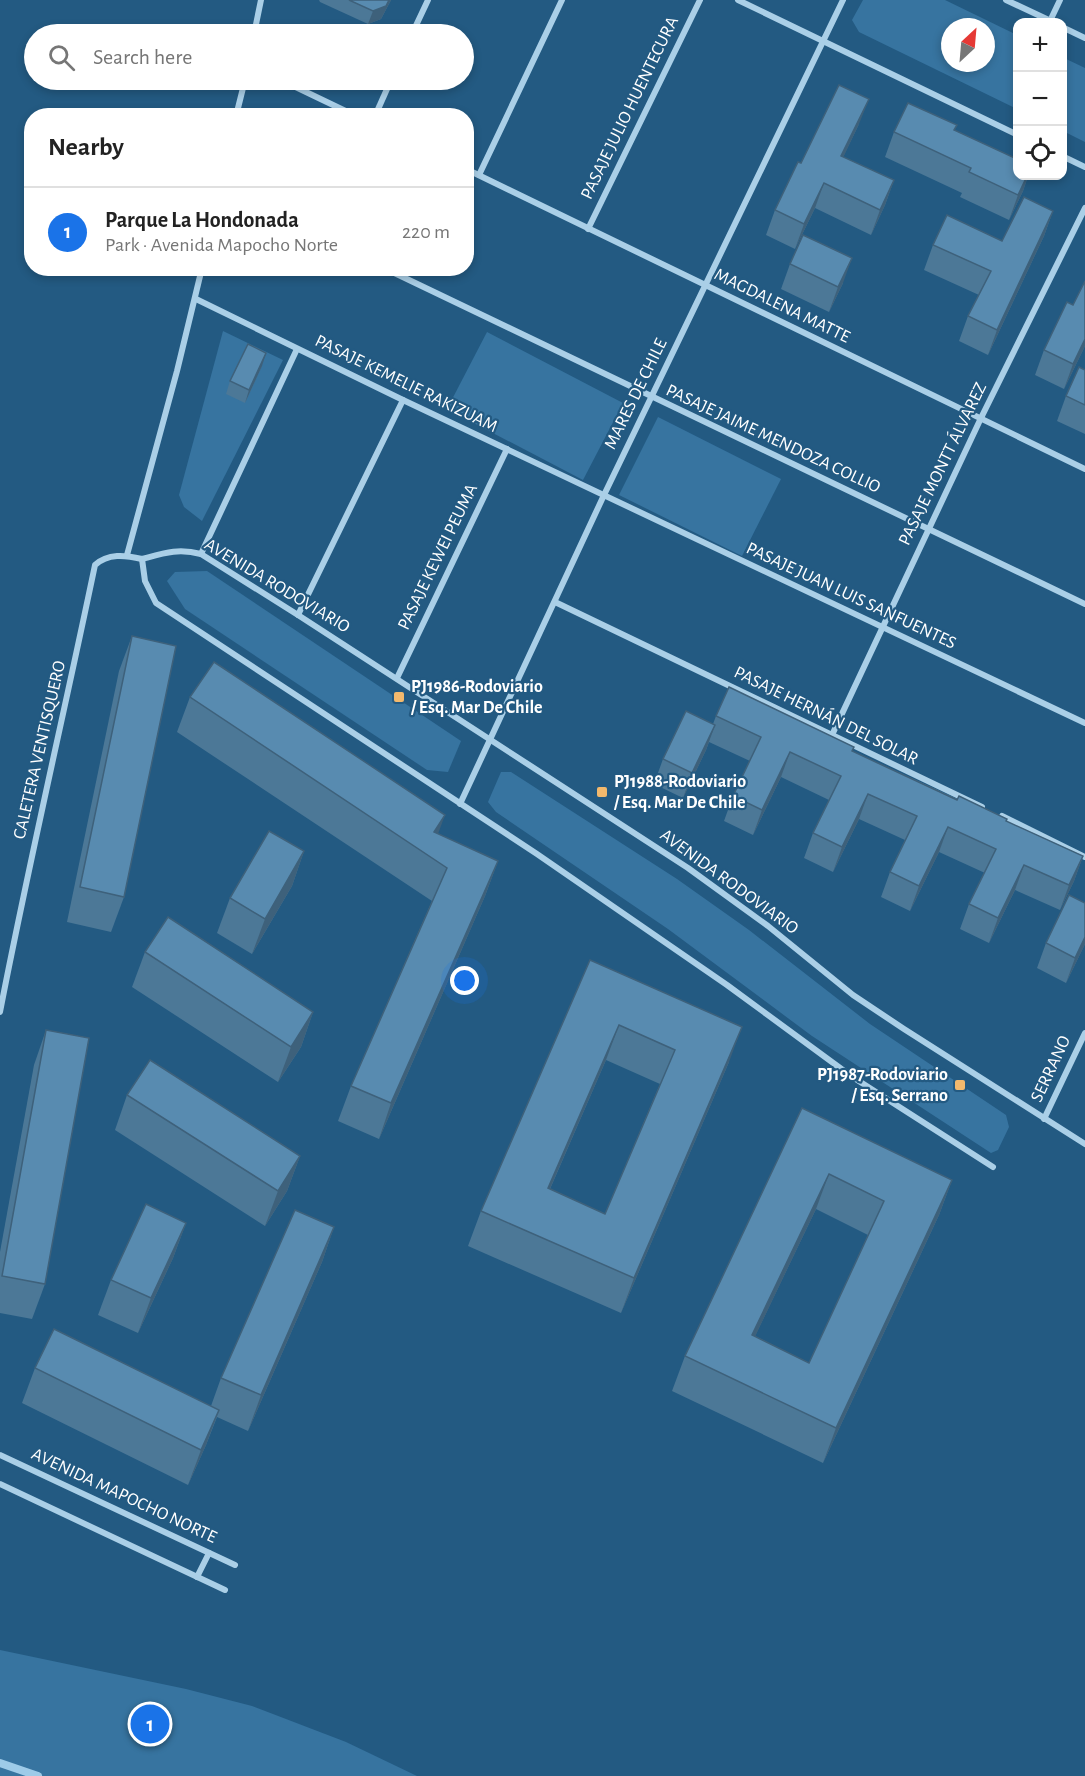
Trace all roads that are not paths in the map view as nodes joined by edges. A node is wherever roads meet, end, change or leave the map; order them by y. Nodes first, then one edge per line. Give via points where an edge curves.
1 (261, 0) edge
2 (428, 0) edge
3 (562, 0) edge
4 (700, 0) edge
5 (738, 0) edge
6 (843, 0) edge
7 (1006, 0) edge
8 (1060, 0) edge
9 (1043, 18) edge
10 (1053, 18) edge
11 (256, 24) edge
12 (417, 24) edge
13 (1067, 29) edge
14 (1085, 38) edge
15 (824, 42) junction
16 (242, 90) edge
17 (302, 90) edge
18 (387, 90) edge
19 (238, 108) edge
20 (339, 108) edge
21 (379, 108) edge
22 (1013, 133) edge
23 (1067, 158) edge
24 (1085, 167) edge
25 (474, 173) edge
26 (479, 175) junction
27 (1085, 208) edge
28 (588, 229) junction
29 (200, 276) edge
30 (401, 276) edge
31 (706, 286) junction
32 (196, 299) junction
33 (297, 349) junction
34 (651, 397) junction
35 (403, 400) junction
36 (981, 418) junction
37 (507, 449) junction
38 (1085, 469) edge
39 (604, 495) junction
40 (928, 529) junction
41 (201, 554) junction
42 (127, 555) junction
43 (141, 559) junction
44 (555, 602) junction
45 (1085, 604) edge
46 (298, 615) junction
47 (882, 627) junction
48 (397, 678) junction
49 (1085, 723) edge
50 (832, 735) junction
51 (490, 739) junction
52 (460, 804) junction
53 (1085, 857) edge
54 (0, 1012) edge
55 (1085, 1033) edge
56 (1044, 1119) junction
57 (1085, 1144) edge
58 (993, 1167) dead end
59 (0, 1455) edge
60 (0, 1484) edge
61 (209, 1553) junction
62 (235, 1565) dead end
63 (197, 1577) junction
64 (225, 1590) dead end

1 - 11 street
2 - 12 street
3 - 26 street
4 - 28 street, PASAJE JULIO HUENTECURA
5 - 15 street
6 - 15 street, MARES DE CHILE
7 - 9 street
8 - 10 street
13 - 14 street
15 - 22 street
15 - 31 street, MARES DE CHILE
16 - 19 street
17 - 20 street
18 - 21 street
23 - 24 street
25 - 26 street, MAGDALENA MATTE
26 - 28 street, MAGDALENA MATTE
27 - 36 street, PASAJE MONTT ÁLVAREZ
28 - 31 street, MAGDALENA MATTE
29 - 32 street
30 - 34 street, PASAJE JAIME MENDOZA COLLIO
31 - 34 street, MARES DE CHILE
31 - 36 street, MAGDALENA MATTE
32 - 33 street, PASAJE KEMELIE RAKIZUAM
32 - 42 street
33 - 35 street, PASAJE KEMELIE RAKIZUAM
33 - 41 street
34 - 39 street, MARES DE CHILE
34 - 40 street, PASAJE JAIME MENDOZA COLLIO
35 - 37 street, PASAJE KEMELIE RAKIZUAM
35 - 46 street
36 - 38 street, MAGDALENA MATTE
36 - 40 street, PASAJE MONTT ÁLVAREZ
37 - 39 street, PASAJE KEMELIE RAKIZUAM
37 - 48 street, PASAJE KEWEI PEUMA
39 - 44 street, MARES DE CHILE
39 - 47 street, PASAJE JUAN LUIS SANFUENTES
40 - 45 street, PASAJE JAIME MENDOZA COLLIO
40 - 47 street, PASAJE MONTT ÁLVAREZ
41 - 43 street, AVENIDA RODOVIARIO via 178,550
41 - 46 street, AVENIDA RODOVIARIO
42 - 43 street, CALETERA VENTISQUERO
42 - 54 street, CALETERA VENTISQUERO via 103,557 95,565
43 - 52 street via 145,581 156,603
44 - 50 street, PASAJE HERNÁN DEL SOLAR
44 - 51 street, MARES DE CHILE
46 - 48 street, AVENIDA RODOVIARIO
47 - 49 street, PASAJE JUAN LUIS SANFUENTES
47 - 50 street, PASAJE MONTT ÁLVAREZ
48 - 51 street, AVENIDA RODOVIARIO
50 - 53 street, PASAJE HERNÁN DEL SOLAR
51 - 52 street, MARES DE CHILE
51 - 56 street, AVENIDA RODOVIARIO via 710,883 853,994
52 - 58 street via 643,926 851,1076
55 - 56 street, SERRANO
56 - 57 street, AVENIDA RODOVIARIO
59 - 61 street, AVENIDA MAPOCHO NORTE
60 - 63 street
61 - 62 street, AVENIDA MAPOCHO NORTE
61 - 63 street
63 - 64 street

